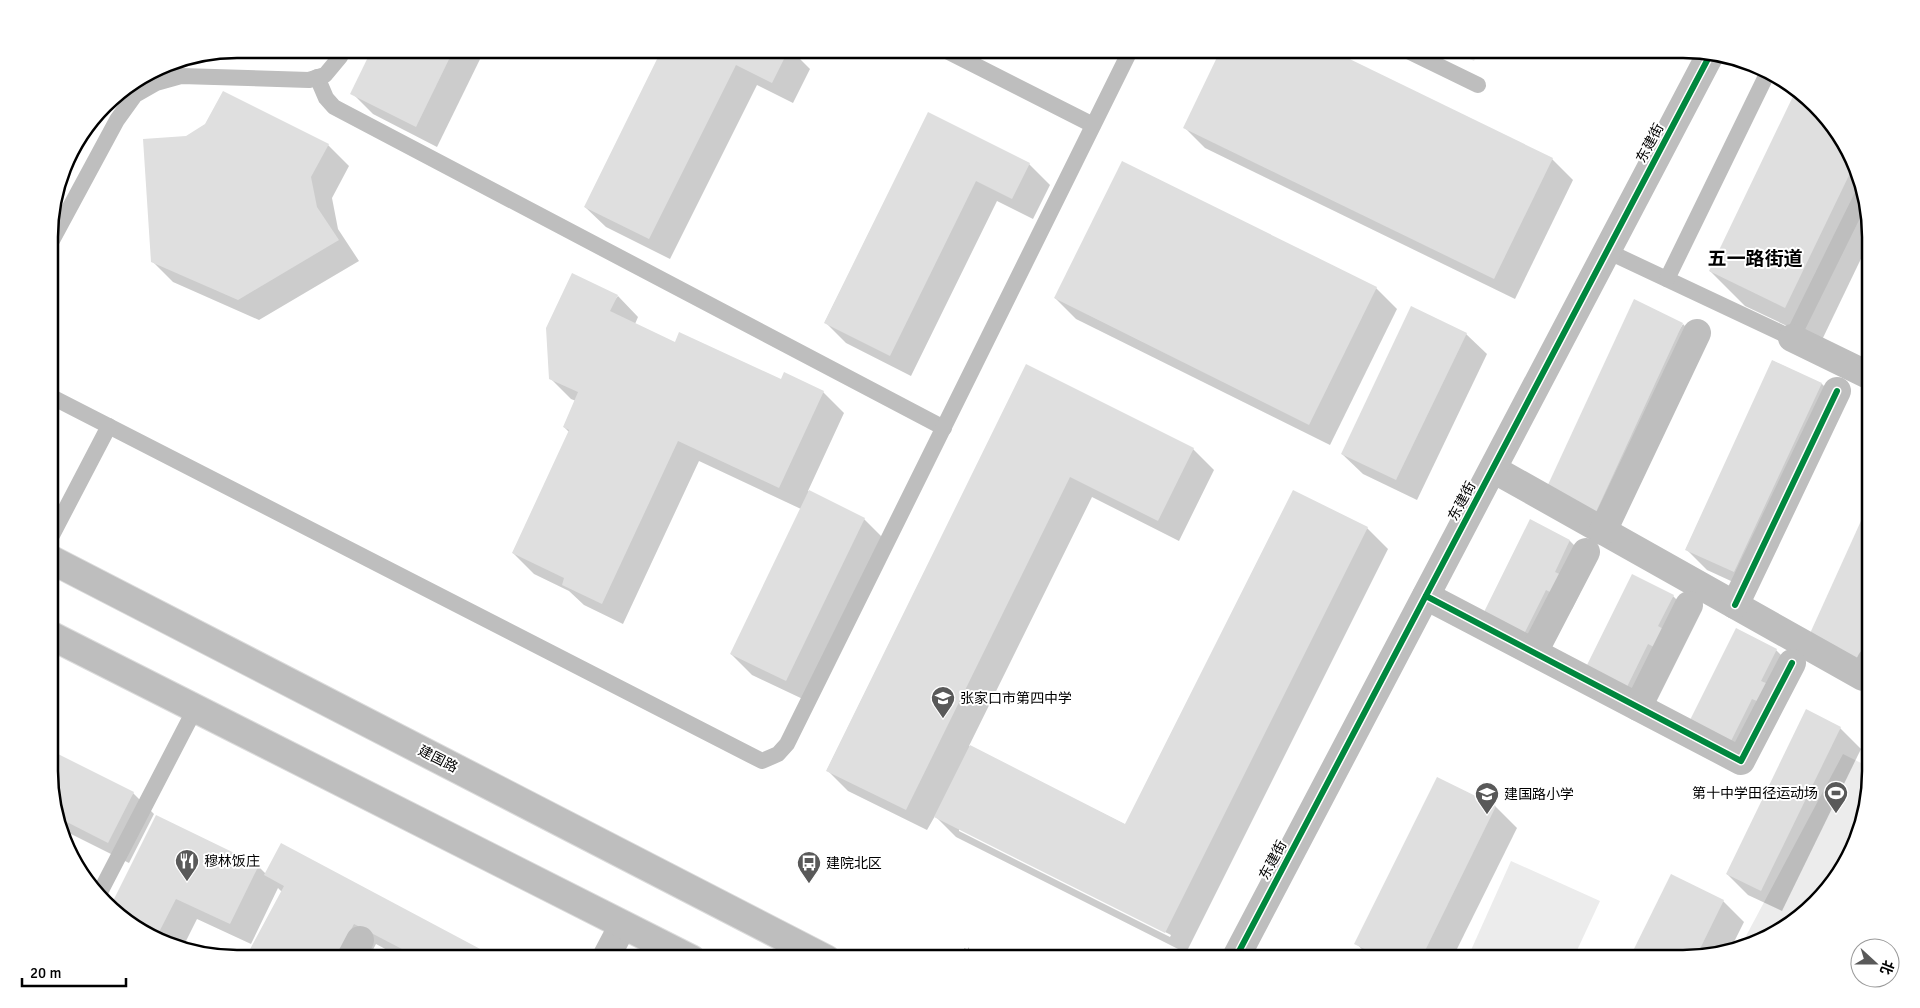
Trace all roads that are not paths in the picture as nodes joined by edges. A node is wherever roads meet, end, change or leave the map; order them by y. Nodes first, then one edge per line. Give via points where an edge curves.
1 (339, 58) edge
2 (961, 58) edge
3 (1127, 58) edge
4 (1422, 58) edge
5 (1708, 59) edge
6 (317, 77) junction
7 (1765, 77) edge
8 (1478, 85) dead end
9 (1093, 126) junction
10 (1859, 202) edge
11 (58, 229) edge
12 (1607, 251) junction
13 (1667, 279) junction
14 (1697, 333) dead end
15 (1792, 338) junction
16 (1862, 372) edge
17 (1837, 391) dead end
18 (58, 400) edge
19 (109, 426) junction
20 (944, 428) junction
21 (1492, 469) junction
22 (58, 524) edge
23 (1603, 531) junction
24 (1586, 552) dead end
25 (58, 563) edge
26 (1426, 596) junction
27 (1689, 605) dead end
28 (1735, 605) junction
29 (58, 639) edge
30 (1534, 652) junction
31 (1792, 663) dead end
32 (1862, 676) edge
33 (1638, 707) junction
34 (195, 709) junction
35 (101, 889) edge
36 (623, 925) junction
37 (610, 950) edge
38 (673, 950) edge
39 (809, 950) edge
40 (1240, 950) edge

1 - 6 lane via 325,75
2 - 9 lane
3 - 9 lane
4 - 8 lane
5 - 12 street, 东建街
6 - 11 lane via 310,80 181,76 156,83 135,95 117,120
6 - 20 lane via 326,98 334,107
7 - 13 lane
9 - 20 lane
10 - 15 lane
12 - 13 lane
12 - 21 street, 东建街
13 - 15 lane
14 - 23 street
15 - 16 street
17 - 28 street
18 - 19 lane
19 - 20 lane via 762,761 778,754 787,744
19 - 22 lane
21 - 23 street
21 - 26 street, 东建街
23 - 28 street
24 - 30 street
25 - 39 street, 建国路
26 - 30 street
26 - 40 street, 东建街
27 - 33 street
28 - 32 street
29 - 34 street
30 - 33 street
31 - 33 street via 1741,761
34 - 35 lane
34 - 36 street
36 - 37 street
36 - 38 street

